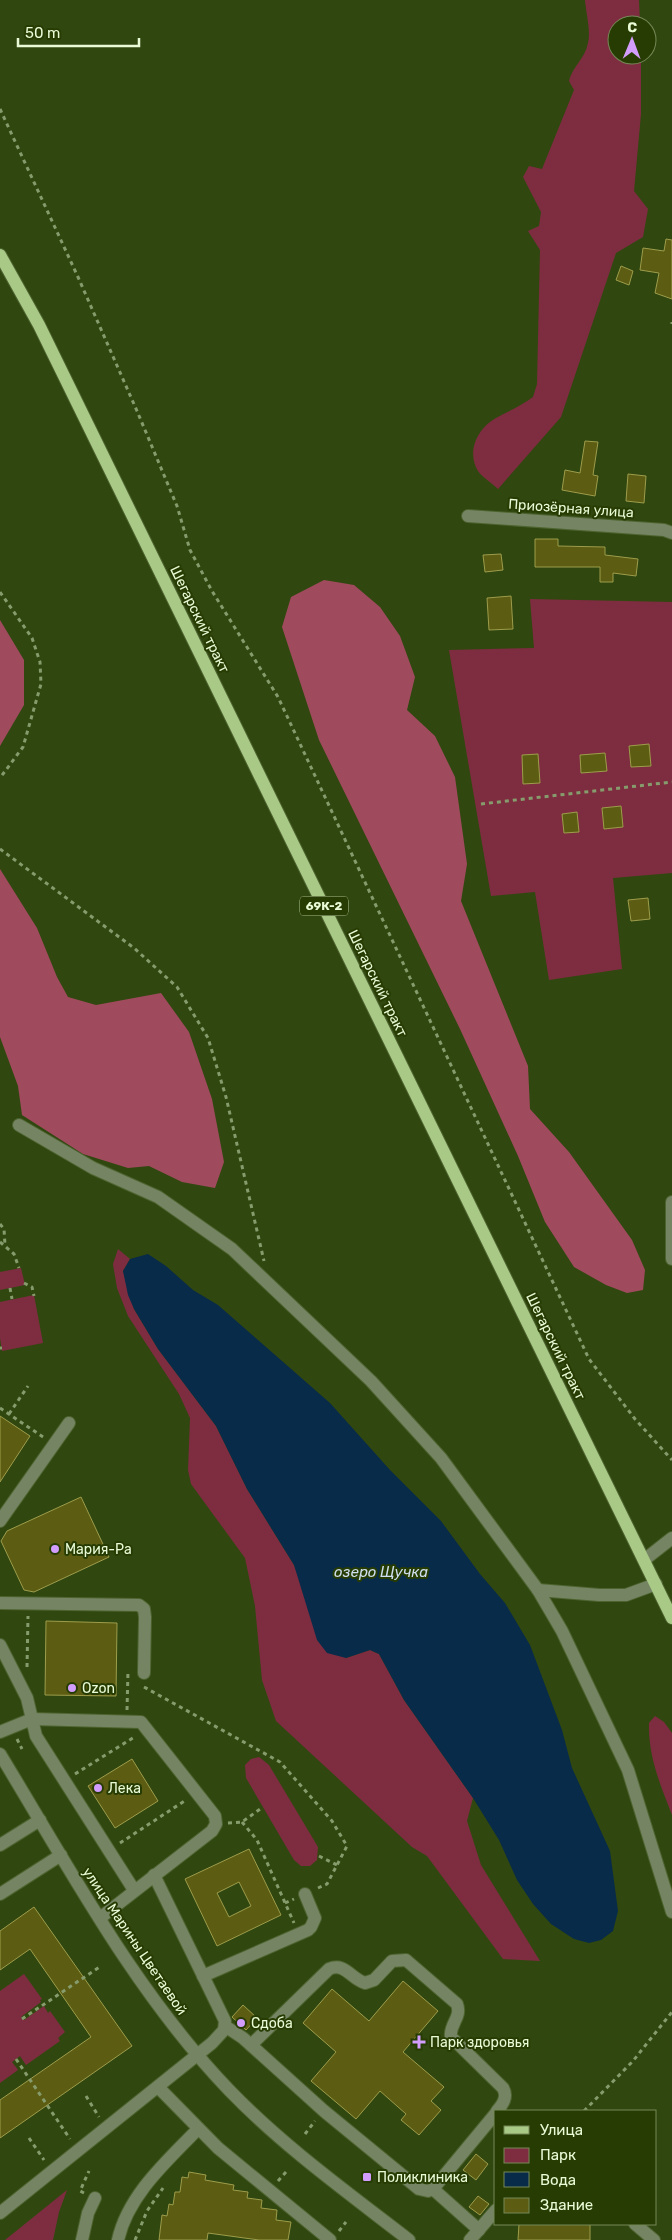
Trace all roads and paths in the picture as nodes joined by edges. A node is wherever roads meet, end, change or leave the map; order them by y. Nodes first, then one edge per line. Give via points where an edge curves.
1 (0, 110) edge
2 (0, 255) edge
3 (468, 516) dead end
4 (672, 533) edge
5 (0, 592) edge
6 (0, 778) edge
7 (672, 782) edge
8 (481, 804) dead end
9 (0, 849) edge
10 (19, 1125) dead end
11 (672, 1202) edge
12 (0, 1224) edge
13 (0, 1242) edge
14 (5, 1245) junction
15 (672, 1259) edge
16 (19, 1268) dead end
17 (24, 1283) dead end
18 (270, 1286) junction
19 (10, 1288) dead end
20 (34, 1296) dead end
21 (12, 1299) dead end
22 (28, 1386) dead end
23 (0, 1408) edge
24 (9, 1414) junction
25 (69, 1422) dead end
26 (53, 1445) junction
27 (672, 1460) edge
28 (0, 1521) edge
29 (672, 1538) edge
30 (644, 1560) junction
31 (656, 1584) junction
32 (538, 1590) junction
33 (28, 1603) junction
34 (0, 1604) edge
35 (672, 1618) edge
36 (0, 1645) edge
37 (27, 1669) dead end
38 (144, 1673) dead end
39 (128, 1678) dead end
40 (32, 1719) junction
41 (148, 1729) junction
42 (0, 1732) edge
43 (262, 1752) junction
44 (0, 1754) edge
45 (259, 1757) dead end
46 (64, 1781) junction
47 (197, 1793) junction
48 (262, 1806) dead end
49 (40, 1820) junction
50 (242, 1822) junction
51 (216, 1824) junction
52 (0, 1845) edge
53 (108, 1850) junction
54 (61, 1855) junction
55 (319, 1856) dead end
56 (337, 1865) junction
57 (154, 1875) junction
58 (134, 1890) junction
59 (0, 1894) edge
60 (305, 1894) junction
61 (285, 1903) junction
62 (672, 1912) edge
63 (100, 1918) junction
64 (299, 1934) junction
65 (101, 1966) dead end
66 (202, 1976) junction
67 (672, 2012) edge
68 (22, 2019) dead end
69 (225, 2026) junction
70 (251, 2045) junction
71 (197, 2055) junction
72 (16, 2059) dead end
73 (158, 2087) junction
74 (86, 2096) dead end
75 (497, 2110) edge
76 (585, 2110) edge
77 (494, 2114) edge
78 (107, 2127) junction
79 (198, 2129) junction
80 (29, 2138) dead end
81 (78, 2150) junction
82 (52, 2171) junction
83 (88, 2171) dead end
84 (166, 2184) dead end
85 (433, 2189) junction
86 (80, 2191) dead end
87 (95, 2198) dead end
88 (494, 2212) edge
89 (0, 2213) edge
90 (636, 2225) edge
91 (474, 2235) edge
92 (82, 2240) edge
93 (118, 2240) edge
94 (135, 2240) edge
95 (330, 2240) edge
96 (408, 2240) edge
97 (654, 2240) edge

1 - 27 path via 137,411 177,506 190,550 278,697 589,1360
2 - 30 main road, Шегарский тракт / 69К-2 via 44,334
3 - 4 street, Приозёрная улица
5 - 6 path via 32,638 40,662 41,684 22,747
7 - 8 path
9 - 18 path via 134,948 177,987 208,1038 224,1089
10 - 18 street via 93,1168 158,1197 232,1249
11 - 15 street
12 - 14 path via 4,1229
13 - 14 path
14 - 16 path via 14,1254
17 - 20 path via 32,1287
18 - 32 street via 371,1381 441,1458
19 - 21 path
22 - 24 path
23 - 24 path
24 - 26 path
25 - 26 street
26 - 28 street
29 - 30 street
30 - 31 main road, Шегарский тракт / 69К-2
31 - 32 street via 626,1595 599,1596
31 - 35 main road, Шегарский тракт / 69К-2
32 - 62 street via 562,1631 628,1770
33 - 34 street
33 - 37 path
33 - 38 street via 138,1605 144,1609 145,1617
36 - 40 street via 27,1698
39 - 43 path
40 - 41 street via 135,1721
40 - 42 street
40 - 46 street via 36,1736
41 - 46 path
41 - 47 street
43 - 45 path
43 - 56 path via 280,1762 332,1821 347,1846
44 - 49 street, улица Марины Цветаевой
46 - 53 street
47 - 51 street
47 - 53 path
48 - 50 path
49 - 52 street
49 - 54 street, улица Марины Цветаевой
50 - 51 path
50 - 61 path via 257,1840
51 - 57 street via 212,1831
53 - 58 street
54 - 59 street
54 - 63 street, улица Марины Цветаевой
55 - 56 path
56 - 60 path via 327,1884
57 - 58 street
57 - 66 street
58 - 63 street
60 - 61 path
60 - 64 street via 315,1918 311,1927
61 - 64 path
63 - 71 street, улица Марины Цветаевой via 140,1980
64 - 66 street
65 - 68 path
66 - 69 street
67 - 76 path via 633,2061
69 - 70 street
69 - 71 street via 222,2035
70 - 75 street via 329,1969 343,1968 365,1983 374,1980 392,1962 406,1960 457,2004 459,2014 451,2027 451,2037 503,2088 504,2101
70 - 85 street via 324,2111 419,2189
71 - 73 street
71 - 96 street, улица Марины Цветаевой via 280,2139
72 - 81 path
73 - 78 street
73 - 79 street
74 - 78 path
77 - 85 street
78 - 81 street
79 - 93 street via 141,2193 128,2213
79 - 95 street
80 - 82 path
81 - 82 street
82 - 89 street
83 - 86 path
84 - 94 path via 147,2211
85 - 91 street
87 - 92 street
88 - 91 street
90 - 97 street

